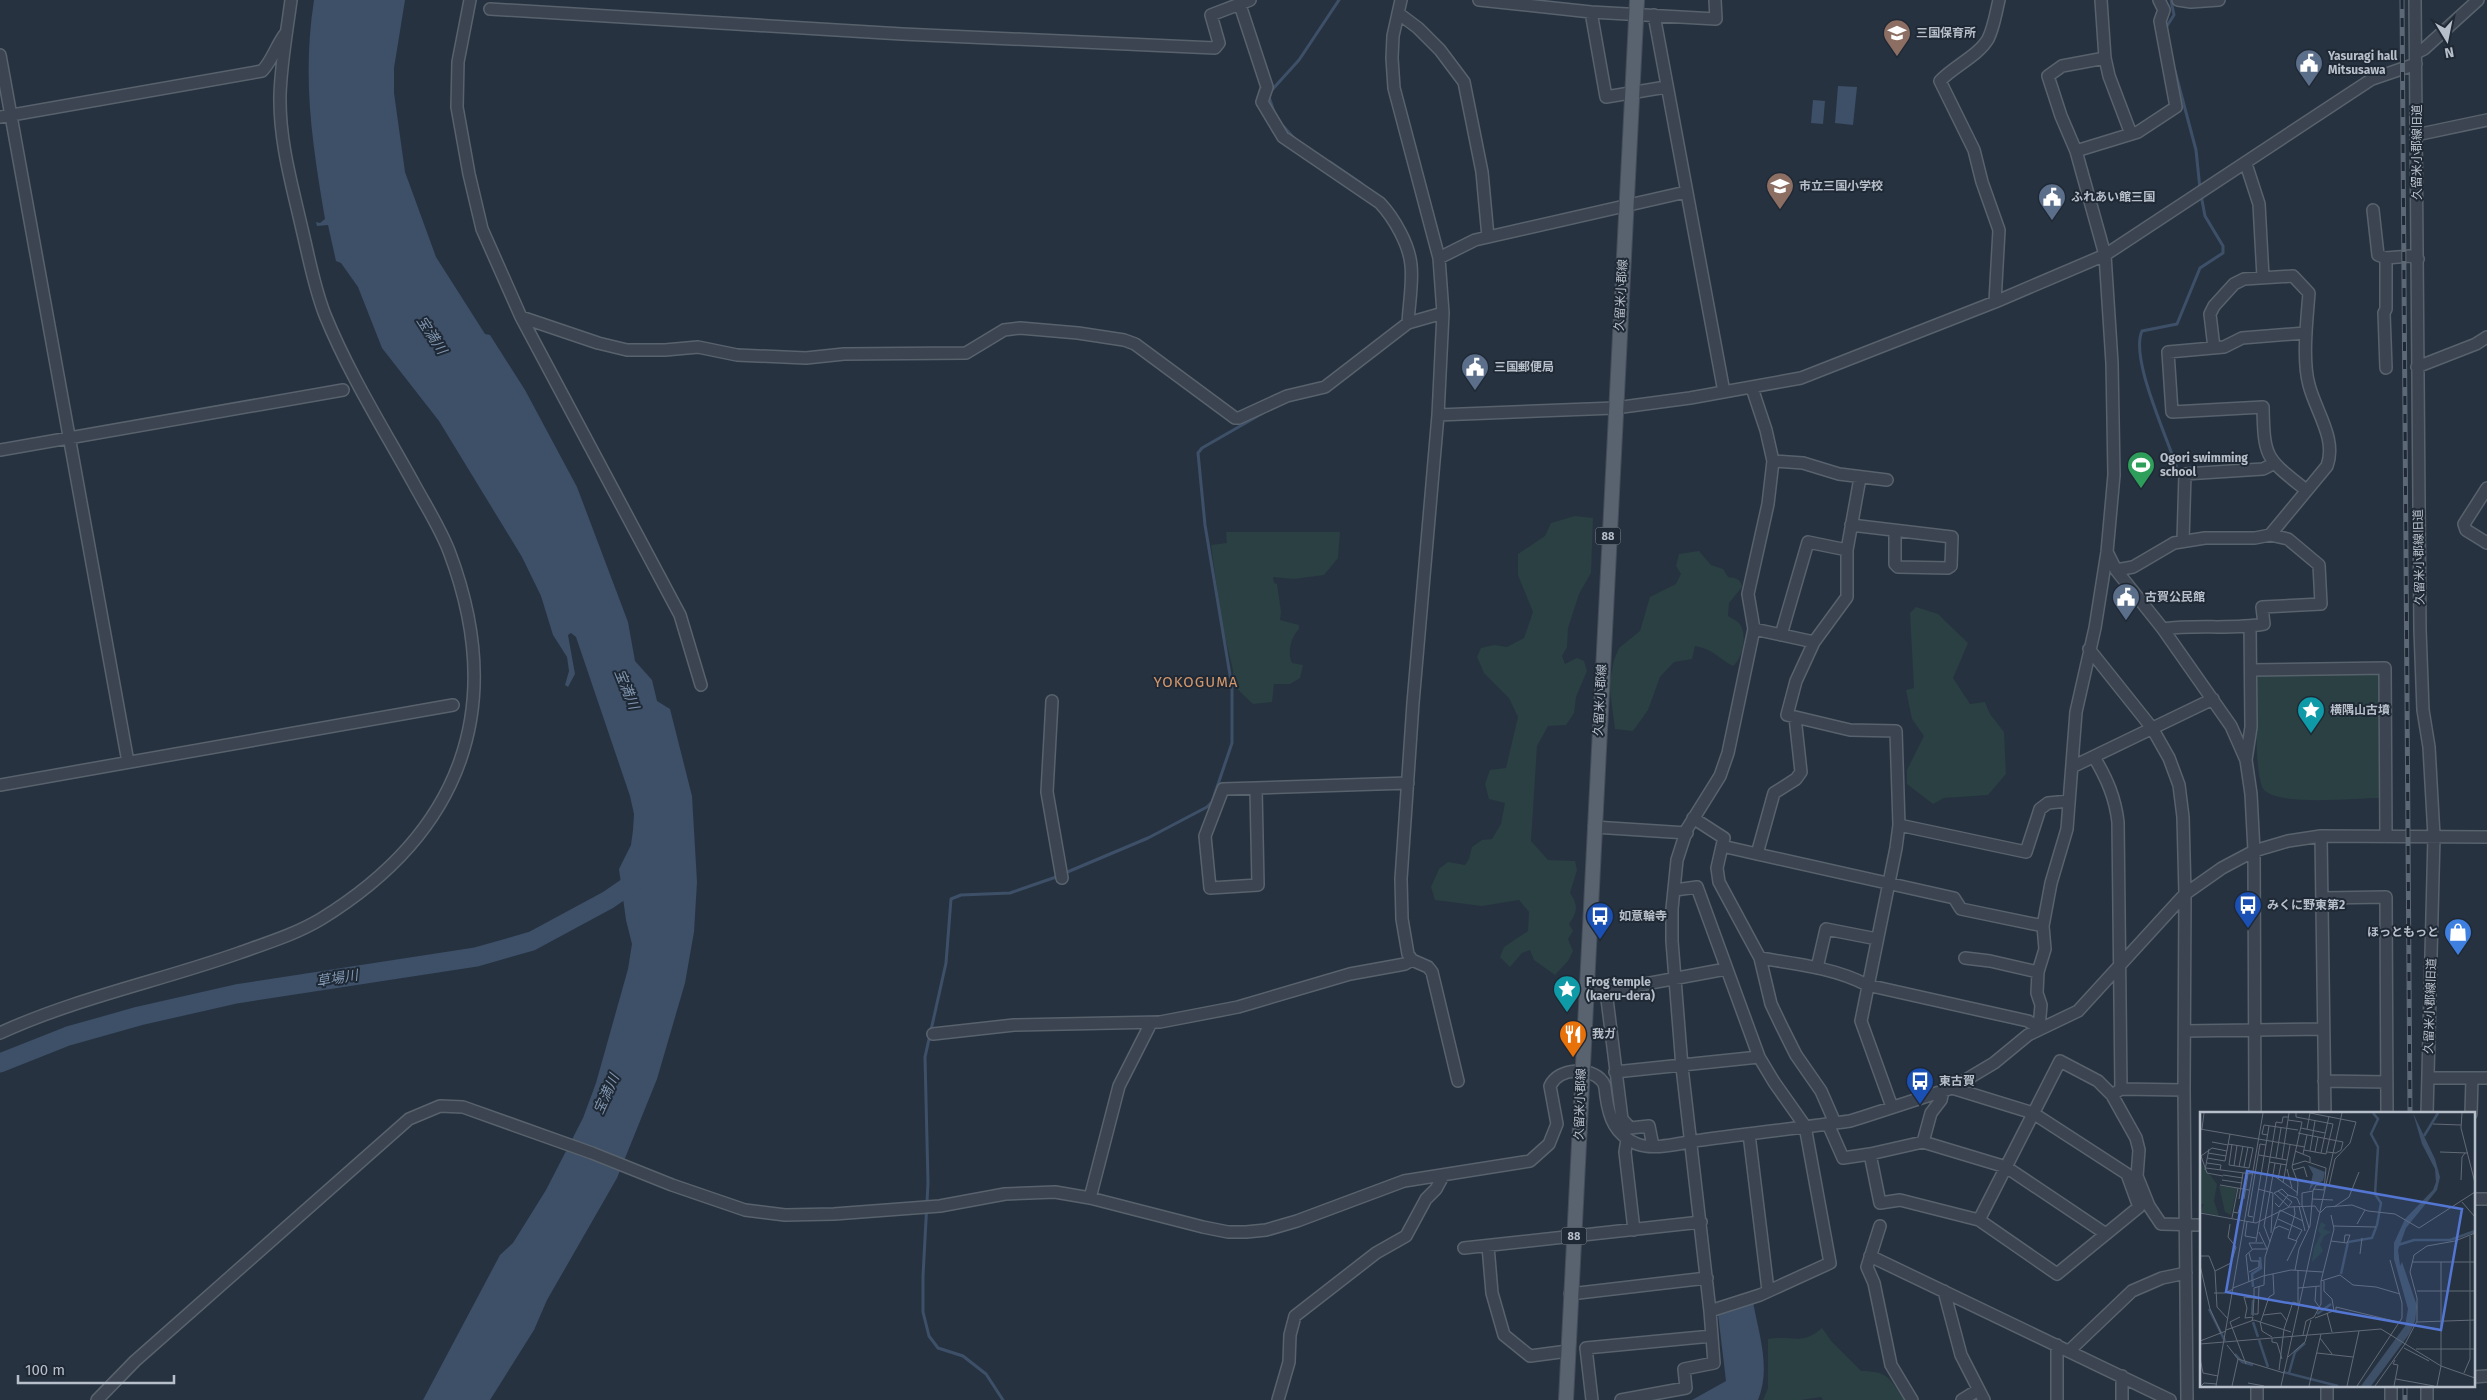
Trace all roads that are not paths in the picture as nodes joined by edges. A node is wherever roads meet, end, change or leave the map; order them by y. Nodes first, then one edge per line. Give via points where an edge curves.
1 (291, 0) edge
2 (470, 0) edge
3 (1401, 0) edge
4 (1479, 0) edge
5 (1715, 0) edge
6 (1998, 0) edge
7 (2101, 0) edge
8 (2158, 0) edge
9 (2178, 0) edge
10 (2219, 0) edge
11 (2415, 0) edge
12 (2478, 0) edge
13 (1245, 3) edge
14 (1636, 7) edge
15 (490, 9) dead end
16 (1591, 12) junction
17 (1398, 14) junction
18 (1654, 15) junction
19 (287, 31) junction
20 (0, 54) edge
21 (2105, 58) junction
22 (2416, 59) junction
23 (1666, 87) junction
24 (1631, 93) junction
25 (6, 116) edge
26 (2487, 120) edge
27 (2130, 134) junction
28 (2416, 135) junction
29 (2076, 151) junction
30 (2246, 164) junction
31 (1686, 192) junction
32 (1626, 204) junction
33 (2373, 210) dead end
34 (1488, 237) junction
35 (2105, 255) junction
36 (1439, 258) junction
37 (2386, 258) junction
38 (2418, 259) junction
39 (2263, 277) junction
40 (1996, 302) junction
41 (1443, 312) junction
42 (521, 317) junction
43 (1408, 322) junction
44 (2305, 333) junction
45 (2487, 338) edge
46 (2214, 348) junction
47 (2417, 367) junction
48 (2386, 368) dead end
49 (1752, 388) junction
50 (343, 390) dead end
51 (1724, 392) junction
52 (1615, 408) junction
53 (1438, 415) junction
54 (68, 438) junction
55 (0, 450) edge
56 (1773, 461) junction
57 (2273, 464) junction
58 (1860, 478) junction
59 (1887, 480) dead end
60 (2487, 488) edge
61 (2306, 490) junction
62 (1851, 526) junction
63 (1895, 531) junction
64 (2270, 535) junction
65 (2183, 541) junction
66 (2487, 543) edge
67 (1847, 550) junction
68 (2107, 552) junction
69 (2116, 570) junction
70 (2250, 626) junction
71 (1754, 629) junction
72 (2163, 629) junction
73 (1782, 635) junction
74 (1814, 642) junction
75 (2089, 649) junction
76 (2251, 670) junction
77 (701, 685) dead end
78 (2212, 698) junction
79 (1052, 701) dead end
80 (453, 705) dead end
81 (1795, 717) junction
82 (2152, 728) junction
83 (2094, 757) junction
84 (2246, 760) junction
85 (128, 762) junction
86 (2072, 767) junction
87 (1408, 783) junction
88 (0, 785) edge
89 (1256, 789) junction
90 (2069, 801) junction
91 (1693, 818) junction
92 (1899, 825) junction
93 (1594, 827) junction
94 (1687, 833) junction
95 (2321, 836) junction
96 (2386, 836) junction
97 (2434, 836) junction
98 (2487, 837) edge
99 (1722, 846) junction
100 (2254, 851) junction
101 (1757, 854) junction
102 (1062, 878) dead end
103 (1888, 883) junction
104 (1675, 890) junction
105 (2185, 894) junction
106 (2323, 898) junction
107 (2043, 926) junction
108 (1877, 939) junction
109 (1760, 958) junction
110 (1964, 958) dead end
111 (1412, 960) junction
112 (2120, 967) junction
113 (1817, 968) junction
114 (1726, 969) junction
115 (2038, 972) junction
116 (1675, 977) junction
117 (1867, 985) junction
118 (1606, 991) junction
119 (1586, 995) junction
120 (1151, 1023) junction
121 (2039, 1028) junction
122 (2255, 1029) junction
123 (2324, 1029) junction
124 (2185, 1031) junction
125 (0, 1033) edge
126 (933, 1034) dead end
127 (1759, 1057) junction
128 (1682, 1067) junction
129 (1581, 1072) junction
130 (1616, 1072) junction
131 (2428, 1078) junction
132 (2472, 1078) junction
133 (2487, 1078) edge
134 (1458, 1081) dead end
135 (2324, 1081) junction
136 (2387, 1082) junction
137 (1947, 1089) junction
138 (2184, 1090) junction
139 (2117, 1092) junction
140 (1892, 1107) junction
141 (2255, 1112) edge
142 (2324, 1112) edge
143 (2387, 1112) edge
144 (2427, 1112) edge
145 (2471, 1112) edge
146 (2033, 1113) junction
147 (1831, 1123) junction
148 (1805, 1126) junction
149 (1750, 1134) junction
150 (1627, 1138) junction
151 (1692, 1141) junction
152 (1923, 1142) junction
153 (1653, 1146) junction
154 (1870, 1154) junction
155 (2006, 1167) junction
156 (1443, 1176) junction
157 (1090, 1198) junction
158 (2474, 1199) edge
159 (2487, 1199) edge
160 (1979, 1220) junction
161 (1701, 1222) junction
162 (2200, 1225) edge
163 (1880, 1226) dead end
164 (2186, 1226) junction
165 (1634, 1230) junction
166 (2106, 1234) junction
167 (1574, 1237) junction
168 (1488, 1246) junction
169 (1464, 1248) dead end
170 (1870, 1256) junction
171 (2186, 1273) junction
172 (1707, 1278) junction
173 (1768, 1290) junction
174 (1944, 1291) junction
175 (1570, 1294) junction
176 (1710, 1311) junction
177 (1712, 1336) junction
178 (2057, 1345) junction
179 (1568, 1351) junction
180 (2069, 1351) junction
181 (2122, 1376) junction
182 (2487, 1376) edge
183 (2474, 1377) edge
184 (1981, 1395) edge
185 (97, 1400) edge
186 (1278, 1400) edge
187 (1566, 1400) edge
188 (1592, 1400) edge
189 (1621, 1400) edge
190 (1912, 1400) edge
191 (1962, 1400) edge
192 (2056, 1400) edge
193 (2122, 1400) edge
194 (2170, 1400) edge
195 (2187, 1400) edge

1 - 19 street
2 - 42 street via 458,62 457,107 482,229
3 - 17 street
4 - 16 street
5 - 18 street via 1716,19
6 - 40 street via 1988,39 1940,81 1974,150 1999,230
7 - 21 street
8 - 27 street via 2164,10 2160,21 2176,107
9 - 10 street
11 - 22 street, 久留米小郡線旧道
12 - 22 street
13 - 15 street via 1211,15 1219,43 1215,48 902,34
13 - 43 street via 1266,87 1262,102 1282,137 1380,204 1409,252 1412,266
14 - 16 street
14 - 18 street
14 - 24 main road, 久留米小郡線 / 88
16 - 24 street via 1606,97
17 - 34 street via 1440,50 1464,82 1482,172
17 - 36 street via 1392,58 1394,88
18 - 23 street
19 - 25 street via 262,71
19 - 125 street via 280,93 281,128 315,284 342,353 448,549 462,593 474,665 471,723 450,786 438,810 387,870 350,900 318,921 276,940 212,963 131,986
20 - 25 street
21 - 27 street
21 - 29 street via 2062,66 2048,76 2060,116
22 - 28 street, 久留米小郡線旧道
22 - 30 street via 2372,79
23 - 24 street
23 - 31 street
24 - 32 main road, 久留米小郡線 / 88
25 - 54 street
26 - 28 street
27 - 29 street
28 - 38 street, 久留米小郡線旧道
29 - 35 street
30 - 35 street
30 - 39 street via 2259,204
31 - 32 street
31 - 51 street
32 - 34 street
32 - 52 main road, 久留米小郡線 / 88
33 - 37 street via 2378,255
34 - 36 street
35 - 40 street
35 - 68 street via 2112,362 2114,475
36 - 41 street
37 - 38 street via 2410,256
37 - 48 street
38 - 47 street, 久留米小郡線旧道
39 - 44 street via 2292,276 2310,293
39 - 46 street via 2244,279 2234,284 2214,306 2210,314
40 - 49 street via 1801,378
41 - 43 street
41 - 53 street
42 - 43 street via 627,350 698,348 737,355 806,358 844,354 966,352 1004,330 1020,328 1078,333 1135,344 1235,418 1287,396 1325,387
42 - 77 street via 680,615
44 - 46 street via 2242,338
44 - 61 street via 2308,384 2331,454 2326,466
45 - 47 street
46 - 57 street via 2168,352 2172,412 2263,407 2264,442
47 - 97 street, 久留米小郡線旧道 via 2421,676
49 - 51 street
49 - 56 street
50 - 54 street
51 - 52 street
52 - 53 street
52 - 93 main road, 久留米小郡線 / 88
53 - 87 street
54 - 55 street
54 - 85 street
56 - 58 street via 1802,463
56 - 71 street via 1768,504 1748,594
57 - 61 street
57 - 65 street via 2264,469 2186,474
58 - 59 street
58 - 62 street
60 - 66 street via 2464,524 2466,530
61 - 64 street
62 - 63 street
62 - 67 street
63 - 63 street via 1952,537 1951,566 1898,567 1895,564
64 - 65 street
64 - 70 street via 2288,539 2319,565 2321,604 2262,608 2264,624
65 - 69 street via 2165,547 2133,567
67 - 73 street via 1808,542
67 - 74 street via 1847,597
68 - 69 street
68 - 75 street
69 - 72 street
70 - 72 street
70 - 76 street
71 - 73 street
71 - 91 street via 1728,753 1720,776
72 - 78 street
73 - 74 street
74 - 81 street via 1796,681 1789,707 1787,715
75 - 82 street
75 - 86 street via 2076,712
76 - 84 street via 2251,727
76 - 96 street via 2385,668
78 - 82 street
78 - 84 street via 2231,726
79 - 102 street via 1047,792
80 - 85 street
81 - 92 street via 1850,730 1896,731
81 - 101 street via 1801,772 1796,780 1774,793
82 - 83 street
82 - 105 street via 2170,758 2180,786 2184,817
83 - 86 street
83 - 112 street via 2115,798 2118,822
84 - 100 street
85 - 88 street
86 - 90 street
87 - 89 street
87 - 111 street via 1402,919
89 - 89 street via 1222,789 1205,836 1210,888 1258,885
90 - 92 street via 2048,803 2040,809 2026,852
90 - 107 street via 2067,830 2051,883
91 - 94 street
91 - 99 street via 1724,838
92 - 103 street
93 - 94 street
93 - 119 main road, 久留米小郡線 / 88
94 - 104 street via 1677,860
95 - 96 street
95 - 100 street
95 - 106 street
96 - 97 street
97 - 98 street
97 - 131 street, 久留米小郡線旧道
99 - 101 street
99 - 109 street via 1717,868 1719,882
100 - 105 street
100 - 122 street
101 - 103 street
103 - 107 street via 1954,898 1961,909
103 - 108 street
104 - 114 street via 1697,887
104 - 116 street via 1672,909
105 - 112 street
105 - 124 street
106 - 123 street
106 - 136 street via 2386,897
107 - 115 street via 2045,949
108 - 113 street via 1826,929
108 - 117 street
109 - 113 street
109 - 147 street via 1771,1004 1796,1055 1821,1091
110 - 115 street
111 - 120 street via 1350,974 1238,1007
111 - 134 street via 1432,972
112 - 121 street via 2078,1011
112 - 139 street
113 - 117 street
114 - 116 street
114 - 127 street
115 - 121 street
116 - 118 street
116 - 128 street
117 - 121 street via 2028,1021
117 - 140 street via 1861,1021
118 - 119 street
118 - 130 street
119 - 129 main road, 久留米小郡線 / 88
120 - 126 street via 1014,1025
120 - 157 street via 1119,1086
121 - 137 street via 1994,1063
122 - 123 street
122 - 124 street
122 - 141 street
123 - 135 street
124 - 138 street
127 - 128 street
127 - 148 street
128 - 130 street
128 - 151 street
129 - 150 street via 1603,1082 1610,1119
129 - 156 street via 1565,1072 1553,1080 1551,1100 1557,1124 1549,1144 1540,1154 1517,1164
129 - 167 main road, 久留米小郡線 / 88
130 - 153 street via 1622,1119 1630,1128 1649,1126
131 - 132 street
131 - 144 street, 久留米小郡線旧道
132 - 133 street
132 - 145 street
135 - 136 street
135 - 142 street
136 - 143 street
137 - 140 street
137 - 146 street
137 - 152 street via 1931,1113
138 - 139 street
138 - 164 street
139 - 146 street via 2060,1061
139 - 164 street via 2136,1138 2139,1150 2137,1176 2149,1206 2162,1224
140 - 147 street via 1850,1121
146 - 155 street
146 - 166 street via 2127,1174 2139,1207
147 - 148 street
147 - 154 street via 1843,1158
148 - 149 street
148 - 173 street via 1830,1263
149 - 151 street
149 - 173 street
150 - 153 street via 1640,1145
150 - 165 street via 1625,1152
151 - 153 street
151 - 161 street
152 - 154 street
152 - 155 street
154 - 160 street via 1880,1203 1900,1200
155 - 160 street
155 - 166 street
156 - 157 street via 1404,1181 1297,1220 1266,1230 1246,1232 1203,1227
156 - 186 street via 1406,1236 1376,1253 1295,1316
157 - 185 street via 1034,1191 940,1206 834,1214 785,1215 745,1210 672,1186 592,1153 463,1107 440,1106 409,1119 134,1361
158 - 159 street
160 - 166 street via 2057,1274
161 - 165 street
161 - 172 street
162 - 164 street
163 - 170 street
164 - 171 street
165 - 167 street
167 - 168 street
167 - 175 main road, 久留米小郡線 / 88
168 - 169 street
168 - 179 street via 1492,1293 1504,1335 1530,1356
170 - 174 street
170 - 190 street via 1867,1267 1874,1283 1888,1355
171 - 180 street via 2162,1278 2132,1291
171 - 195 street
172 - 175 street
172 - 176 street
173 - 176 street
174 - 178 street
174 - 184 street via 1961,1355
175 - 179 main road, 久留米小郡線 / 88
176 - 177 street
177 - 188 street via 1586,1348
177 - 189 street via 1714,1363 1684,1369 1686,1388
178 - 180 street
178 - 192 street
179 - 187 main road, 久留米小郡線 / 88
180 - 181 street
181 - 193 street
181 - 194 street
182 - 183 street
184 - 191 street

